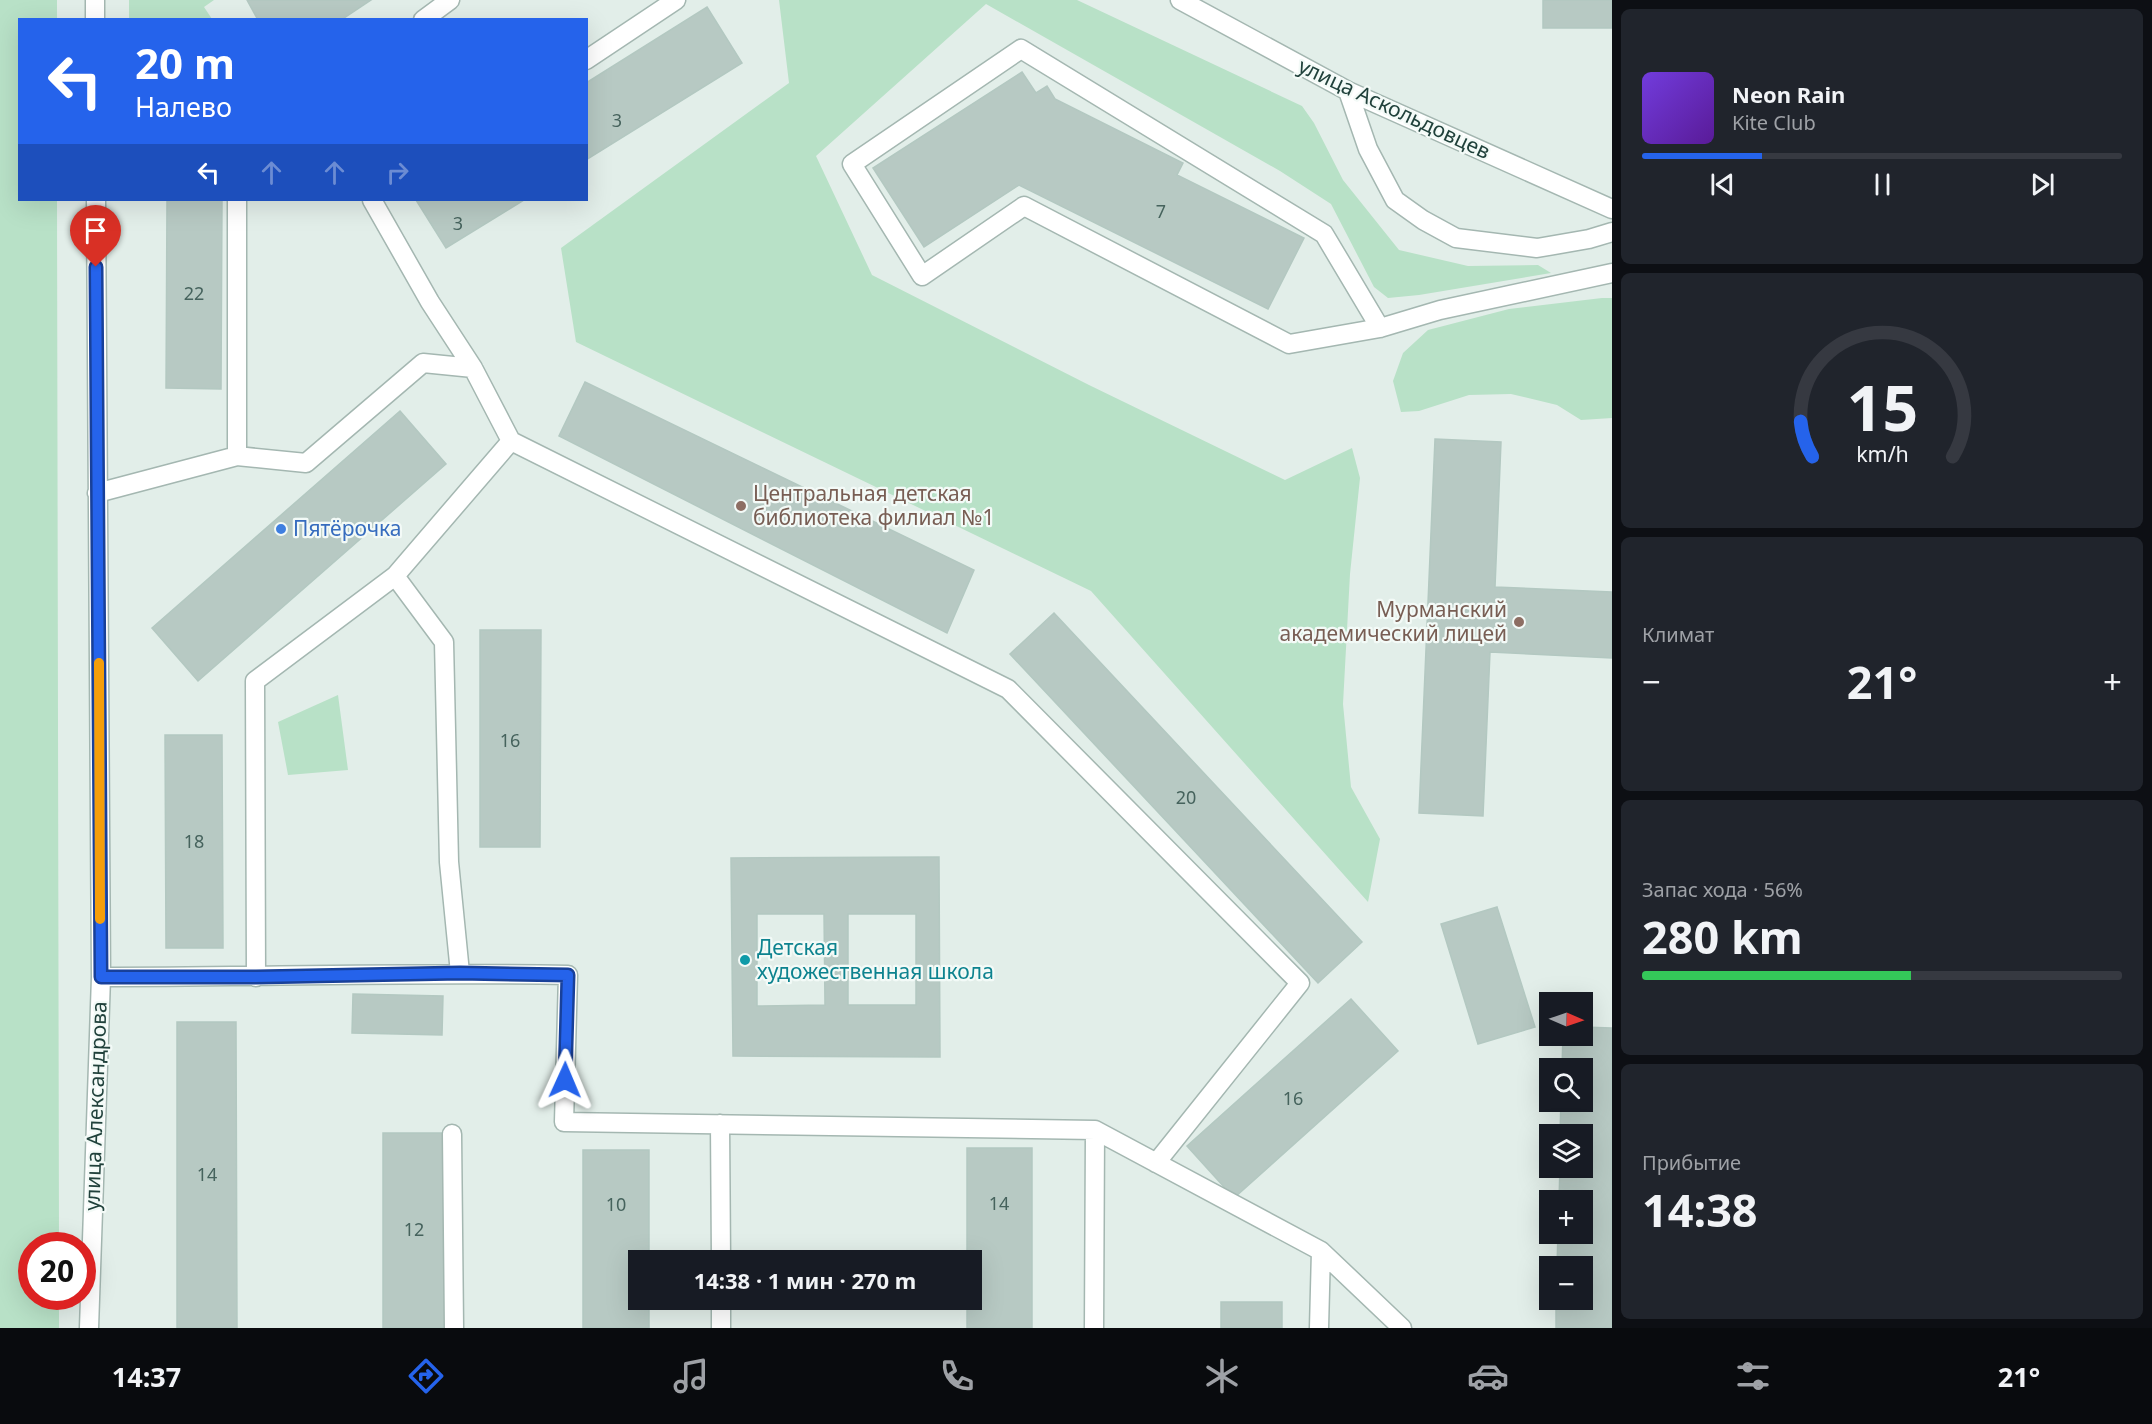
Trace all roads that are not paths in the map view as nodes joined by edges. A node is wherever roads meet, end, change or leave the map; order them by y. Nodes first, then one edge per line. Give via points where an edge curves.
1 (95, 0) edge
2 (450, 0) edge
3 (676, 0) edge
4 (1180, 0) edge
5 (95, 18) edge
6 (426, 18) edge
7 (588, 59) edge
8 (1348, 91) junction
9 (96, 201) edge
10 (237, 201) edge
11 (376, 201) edge
12 (1612, 209) edge
13 (1612, 232) edge
14 (1612, 273) edge
15 (1380, 328) junction
16 (473, 368) junction
17 (511, 441) junction
18 (237, 456) junction
19 (98, 493) junction
20 (395, 576) junction
21 (460, 973) junction
22 (101, 977) junction
23 (256, 977) junction
24 (720, 1124) junction
25 (1095, 1130) junction
26 (452, 1134) dead end
27 (1156, 1163) junction
28 (721, 1250) edge
29 (1321, 1251) junction
30 (721, 1310) edge
31 (89, 1328) edge
32 (454, 1328) edge
33 (721, 1328) edge
34 (1094, 1328) edge
35 (1320, 1328) edge
36 (1402, 1328) edge

1 - 5 street
2 - 6 street
3 - 7 street
4 - 8 street, улица Аскольдовцев
8 - 12 street, улица Аскольдовцев
8 - 13 street via 1368,149 1395,200 1456,238 1537,248
9 - 19 street, улица Александрова
10 - 18 street
11 - 16 street via 430,302
14 - 15 street via 1440,310
15 - 15 street via 1324,234 1021,49 852,164 922,276 1024,206 1289,344
16 - 17 street
16 - 18 street via 423,363 306,463
17 - 20 street
17 - 27 street via 1008,689 1300,983
18 - 19 street
19 - 22 street, улица Александрова
20 - 21 street via 444,642 449,862
20 - 23 street via 255,681
21 - 23 street
21 - 24 street via 568,975 564,1122
22 - 23 street
22 - 31 street, улица Александрова
24 - 25 street
24 - 28 street
25 - 27 street
25 - 34 street
26 - 32 street
27 - 29 street
29 - 35 street
29 - 36 street
30 - 33 street

